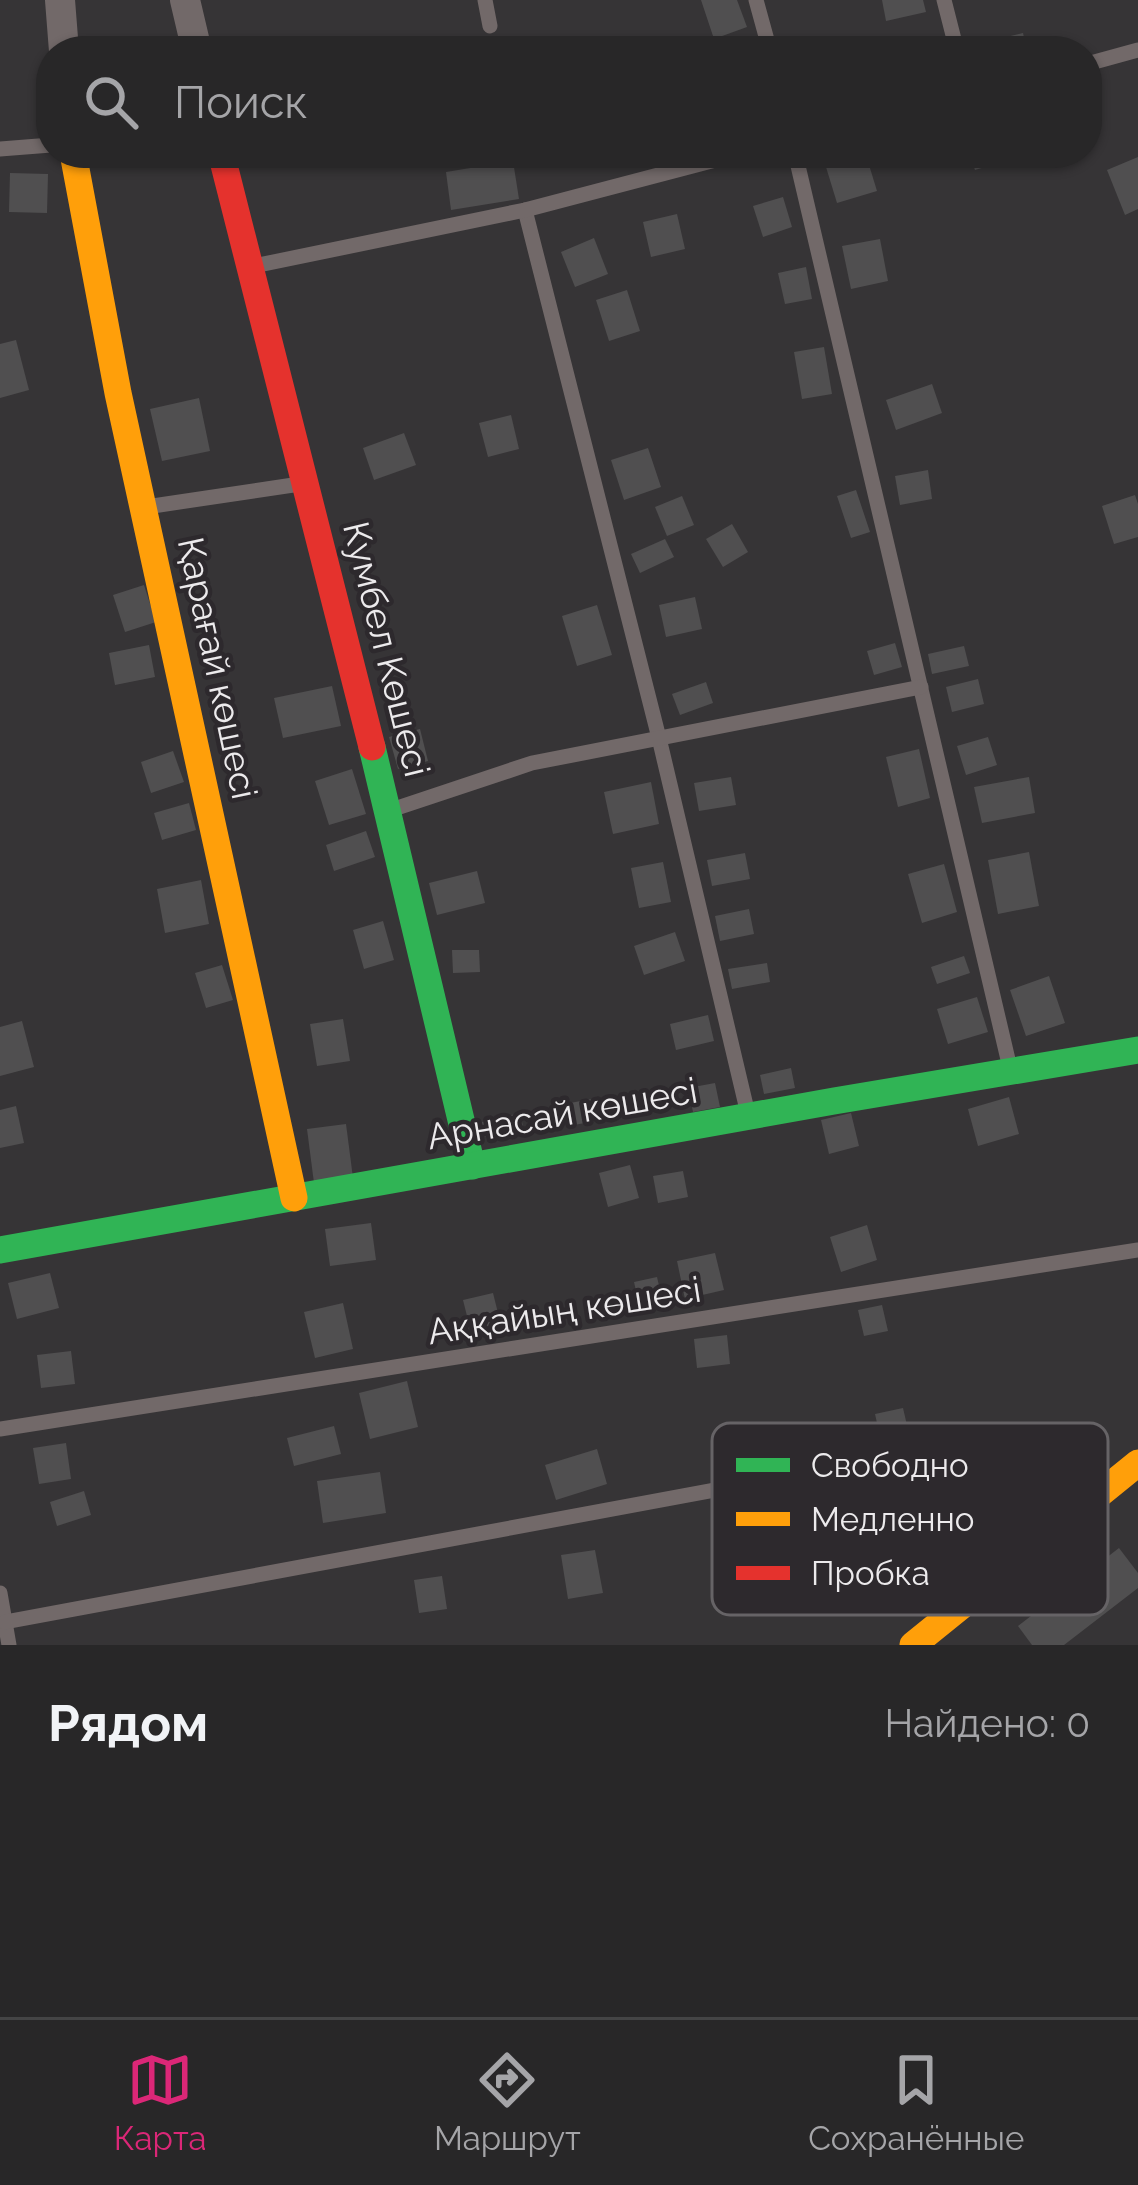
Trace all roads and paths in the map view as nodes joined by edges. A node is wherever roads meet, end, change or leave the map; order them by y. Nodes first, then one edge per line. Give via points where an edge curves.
1 (60, 0) edge
2 (185, 0) edge
3 (485, 0) edge
4 (756, 0) edge
5 (944, 0) edge
6 (490, 26) dead end
7 (63, 36) edge
8 (193, 36) edge
9 (766, 36) edge
10 (953, 36) edge
11 (1138, 50) edge
12 (1102, 60) edge
13 (36, 147) edge
14 (0, 149) edge
15 (76, 168) edge
16 (225, 168) edge
17 (684, 168) edge
18 (800, 168) edge
19 (524, 209) junction
20 (248, 267) junction
21 (304, 483) junction
22 (143, 507) junction
23 (921, 687) junction
24 (659, 738) junction
25 (388, 811) junction
26 (1138, 1050) edge
27 (1011, 1071) junction
28 (748, 1117) junction
29 (472, 1166) junction
30 (294, 1198) junction
31 (0, 1250) edge
32 (1138, 1250) edge
33 (0, 1429) edge
34 (1138, 1463) edge
35 (1108, 1487) edge
36 (712, 1490) edge
37 (0, 1593) edge
38 (950, 1615) edge
39 (5, 1622) junction
40 (9, 1645) edge
41 (913, 1645) edge

1 - 7 street
2 - 8 street
3 - 6 lane
4 - 9 lane
5 - 10 lane
11 - 12 lane
13 - 14 lane
15 - 22 street, Қарағай көшесі
16 - 20 street, Кумбел Kөшесі
17 - 19 lane
18 - 23 lane
19 - 20 lane
19 - 24 lane
20 - 21 street, Кумбел Kөшесі
21 - 22 lane
21 - 25 street, Кумбел Kөшесі
22 - 30 street, Қарағай көшесі
23 - 24 lane
23 - 27 lane
24 - 25 lane via 532,763
24 - 28 lane
25 - 29 street, Кумбел Kөшесі
26 - 27 street, Арнасай көшесі
27 - 28 street, Арнасай көшесі
28 - 29 street, Арнасай көшесі
29 - 30 street, Арнасай көшесі
30 - 31 street, Арнасай көшесі
32 - 33 lane, Аққайың көшесі
34 - 35 street
36 - 39 lane
37 - 39 lane
38 - 41 street
39 - 40 lane

